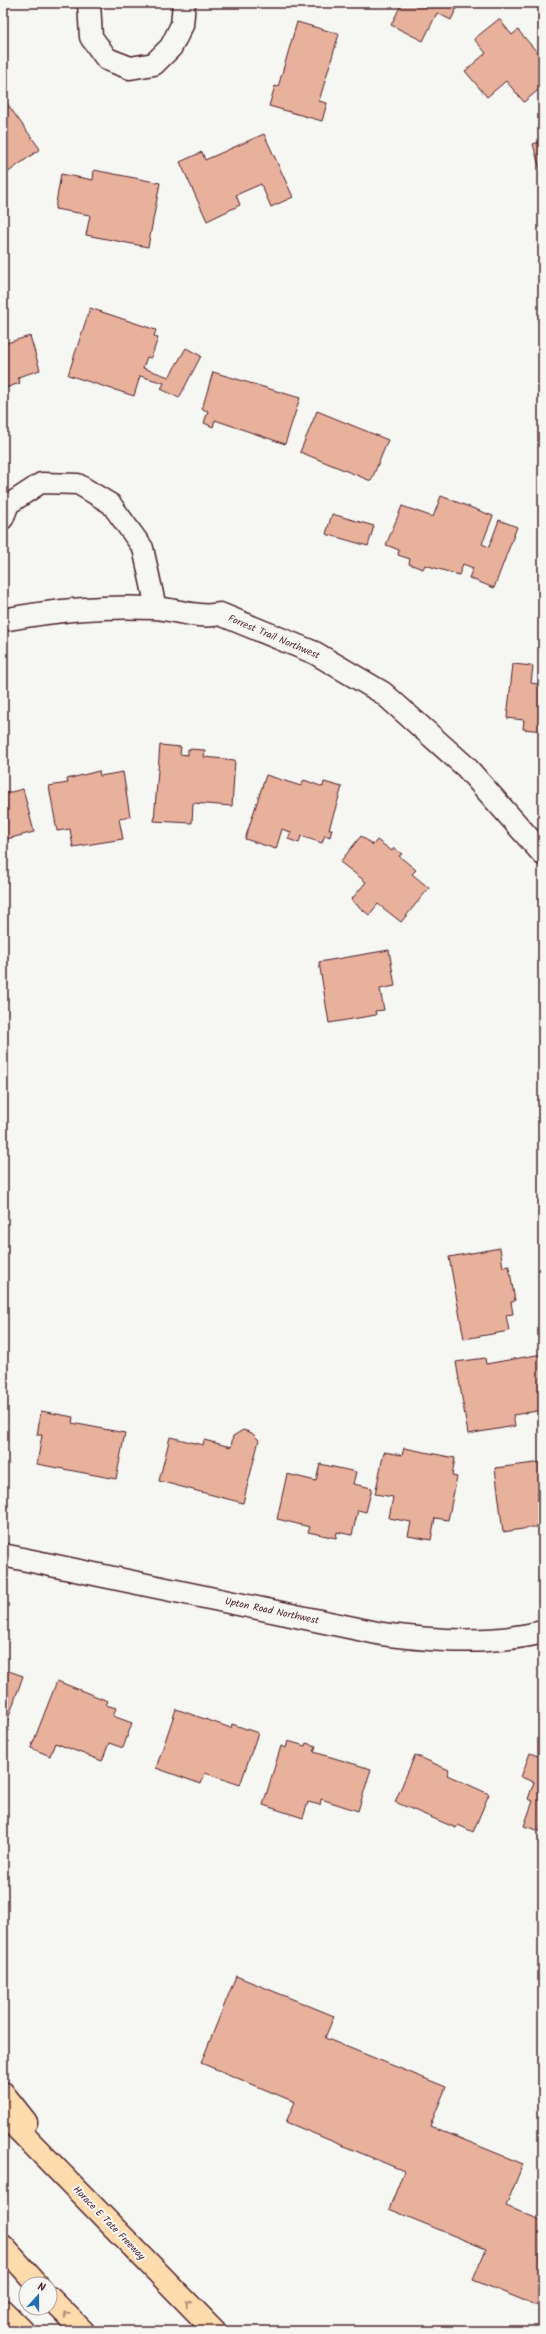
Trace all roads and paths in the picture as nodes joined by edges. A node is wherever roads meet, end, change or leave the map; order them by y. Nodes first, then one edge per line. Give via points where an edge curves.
1 (88, 3) edge
2 (184, 3) edge
3 (3, 519) edge
4 (156, 608) junction
5 (3, 620) edge
6 (543, 854) edge
7 (3, 1555) edge
8 (543, 1632) edge
9 (3, 2093) edge
10 (3, 2114) edge
11 (85, 2199) junction
12 (3, 2246) edge
13 (30, 2276) edge
14 (58, 2306) edge
15 (3, 2310) edge
16 (23, 2331) edge
17 (83, 2331) edge
18 (215, 2331) edge

1 - 2 street via 92,36 107,59 130,68 154,64 171,47 182,25
3 - 4 lane via 9,504 41,483 78,484 110,504 143,548
4 - 5 street, Forrest Trail Northwest via 92,607 53,610
4 - 6 street, Forrest Trail Northwest via 210,616 220,614 315,653 383,694 466,767
7 - 8 street, Upton Road Northwest via 382,1634 430,1641 478,1641
9 - 11 highway
10 - 11 highway, Horace E Tate Freeway
18 -> 11 highway, Horace E Tate Freeway
12 - 13 highway
17 -> 14 highway
15 - 16 highway

